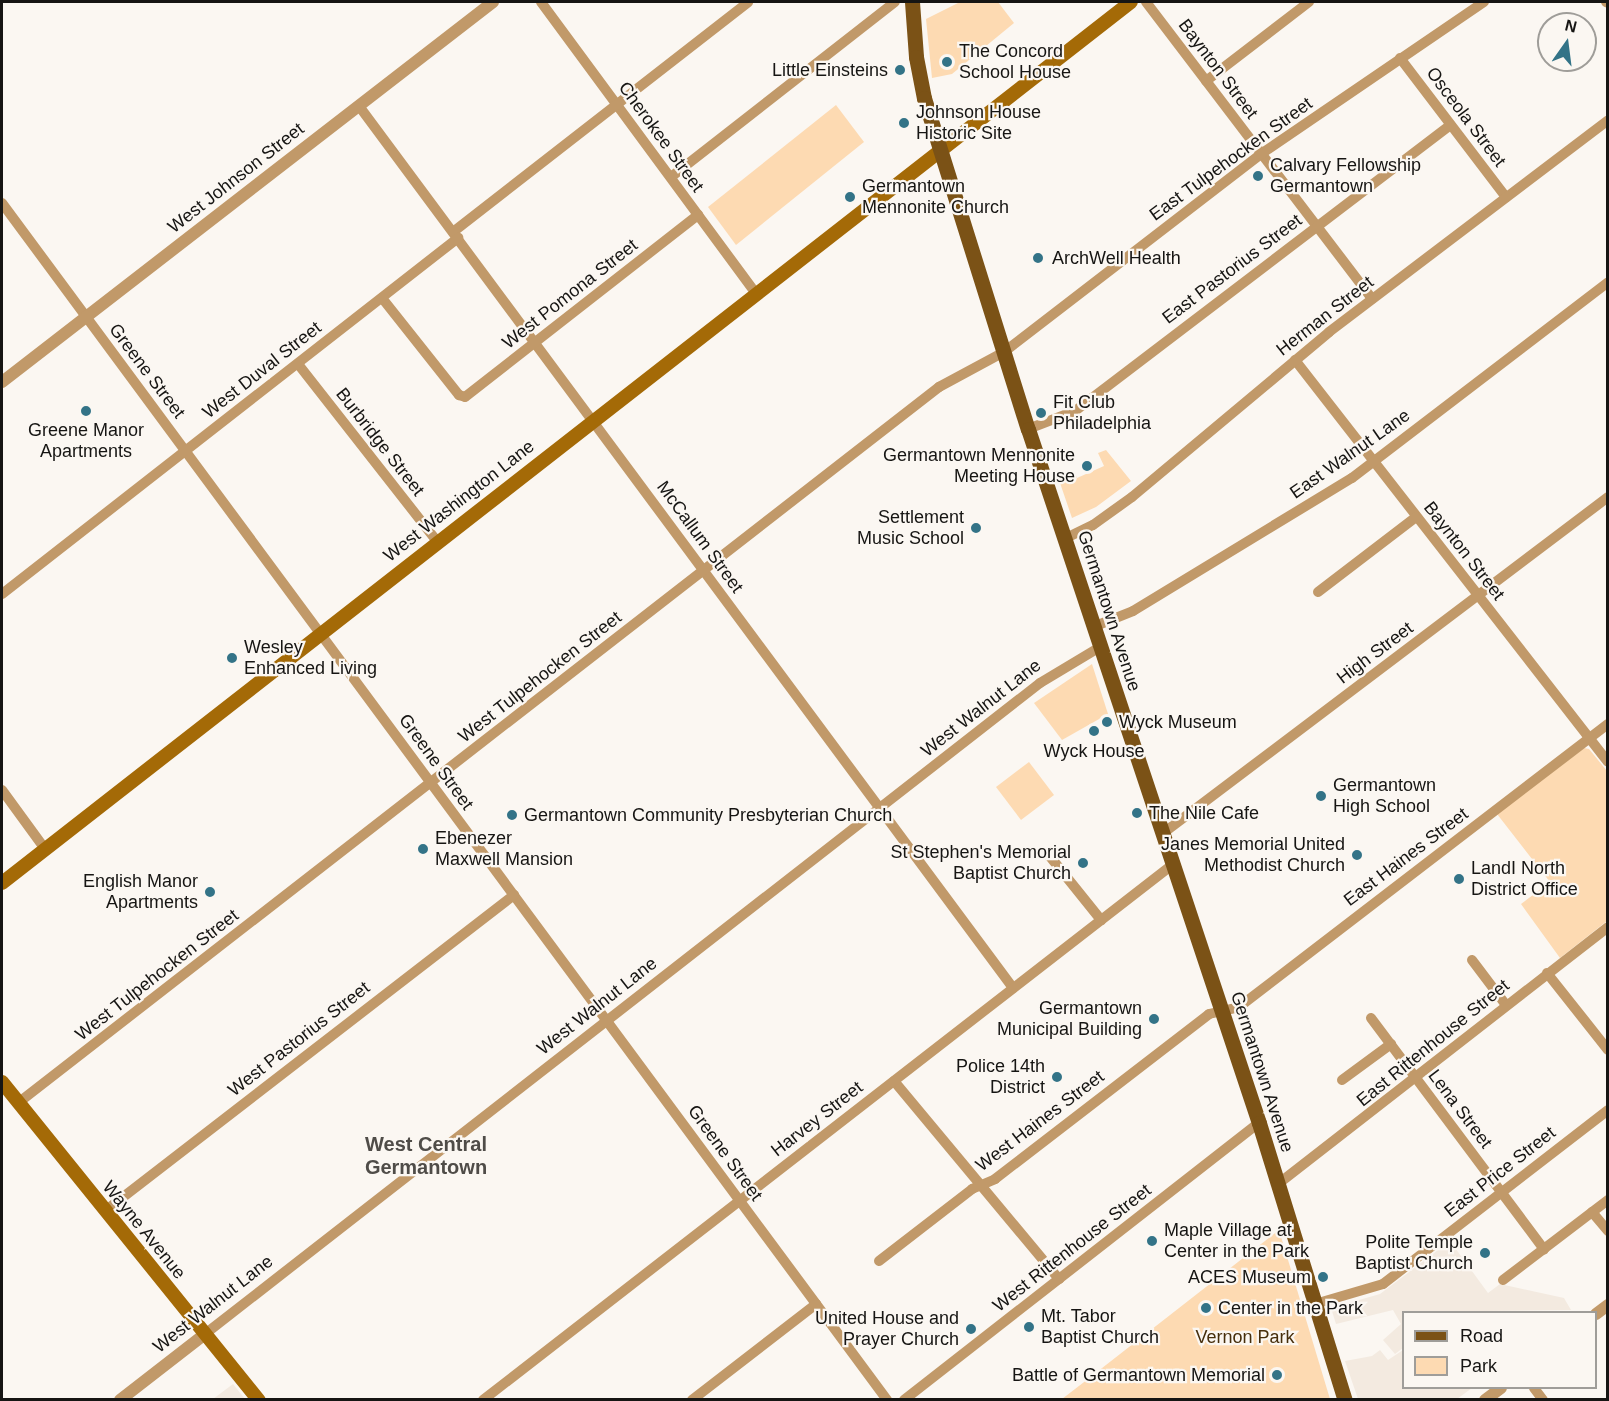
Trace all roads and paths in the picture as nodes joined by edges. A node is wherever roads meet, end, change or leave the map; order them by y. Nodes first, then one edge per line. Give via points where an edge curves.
1 (493, 2) edge
2 (541, 2) edge
3 (748, 2) edge
4 (896, 2) edge
5 (912, 2) edge
6 (1131, 2) edge
7 (1146, 2) edge
8 (1309, 2) edge
9 (1484, 2) edge
10 (1400, 58) junction
11 (1206, 81) junction
12 (617, 104) junction
13 (359, 106) junction
14 (1608, 120) edge
15 (1451, 124) junction
16 (939, 149) junction
17 (1261, 154) junction
18 (671, 177) junction
19 (1506, 197) junction
20 (2, 203) edge
21 (698, 215) junction
22 (1317, 226) junction
23 (455, 235) junction
24 (1608, 282) edge
25 (755, 292) junction
26 (382, 298) junction
27 (1372, 299) junction
28 (86, 316) junction
29 (535, 342) junction
30 (1004, 352) junction
31 (1295, 360) junction
32 (298, 364) junction
33 (2, 382) edge
34 (593, 420) junction
35 (1028, 429) junction
36 (186, 451) junction
37 (1374, 462) junction
38 (1608, 497) edge
39 (1416, 517) junction
40 (1064, 539) junction
41 (437, 542) junction
42 (704, 570) junction
43 (1318, 592) dead end
44 (2, 594) edge
45 (1478, 596) junction
46 (1093, 627) junction
47 (321, 633) junction
48 (1100, 647) junction
49 (1608, 724) edge
50 (1589, 738) junction
51 (1608, 762) edge
52 (431, 783) junction
53 (2, 790) edge
54 (880, 808) junction
55 (1162, 834) junction
56 (45, 849) junction
57 (1048, 854) dead end
58 (1172, 865) junction
59 (2, 883) edge
60 (514, 895) junction
61 (1101, 920) junction
62 (1608, 927) edge
63 (1472, 960) dead end
64 (1548, 973) junction
65 (1013, 988) junction
66 (1506, 1005) junction
67 (1221, 1010) junction
68 (1371, 1018) dead end
69 (607, 1021) junction
70 (1391, 1044) junction
71 (1608, 1050) edge
72 (1415, 1077) junction
73 (1342, 1080) dead end
74 (894, 1081) junction
75 (2, 1082) edge
76 (18, 1103) junction
77 (1608, 1110) edge
78 (1259, 1123) junction
79 (1278, 1184) junction
80 (981, 1186) junction
81 (1501, 1192) junction
82 (740, 1200) junction
83 (1608, 1200) edge
84 (105, 1210) junction
85 (1592, 1212) junction
86 (1608, 1231) edge
87 (1544, 1248) junction
88 (879, 1262) dead end
89 (1059, 1279) junction
90 (1503, 1280) dead end
91 (816, 1304) junction
92 (1315, 1304) junction
93 (205, 1334) junction
94 (1499, 1389) edge
95 (120, 1400) edge
96 (258, 1400) edge
97 (483, 1400) edge
98 (692, 1400) edge
99 (887, 1400) edge
100 (904, 1400) edge
101 (1345, 1400) edge
102 (1485, 1400) edge

1 - 13 street, West Johnson Street
2 - 12 street, Cherokee Street
3 - 12 street, West Duval Street
4 - 18 street
5 - 16 main road, Germantown Avenue via 918,76
6 - 16 main road, West Washington Lane
7 - 11 street, Baynton Street
8 - 11 street
9 - 10 street, East Tulpehocken Street
10 - 15 street, Osceola Street
10 - 17 street, East Tulpehocken Street
11 - 17 street, Baynton Street
12 - 18 street, Cherokee Street
12 - 23 street, West Duval Street
13 - 23 street, McCallum Street
13 - 28 street, West Johnson Street
14 - 19 street, Herman Street
15 - 19 street, Osceola Street
15 - 22 street, East Pastorius Street
16 - 25 main road, West Washington Lane
16 - 30 main road, Germantown Avenue
17 - 22 street, Baynton Street
17 - 30 street, East Tulpehocken Street
18 - 21 street, Cherokee Street
19 - 27 street, Herman Street
20 - 28 street, Greene Street
21 - 25 street, Cherokee Street
21 - 29 street, West Pomona Street
22 - 27 street, Baynton Street
22 - 35 street, East Pastorius Street via 1075,411
23 - 26 street, West Duval Street
23 - 29 street, McCallum Street
24 - 37 street, East Walnut Lane
25 - 34 main road, West Washington Lane
26 - 29 street, West Pomona Street via 462,397
26 - 32 street, West Duval Street
27 - 31 street, Herman Street
28 - 33 street, West Johnson Street
28 - 36 street, Greene Street
29 - 34 street, McCallum Street
30 - 35 main road, Germantown Avenue
30 - 42 street, West Tulpehocken Street via 939,387
31 - 37 street, Baynton Street
31 - 40 street, Herman Street via 1132,497 1093,525
32 - 36 street, West Duval Street
32 - 41 street, Burbridge Street
34 - 41 main road, West Washington Lane
34 - 42 street, McCallum Street
35 - 40 main road, Germantown Avenue
36 - 44 street, West Duval Street
36 - 47 street, Greene Street
37 - 39 street, Baynton Street
37 - 46 street, East Walnut Lane via 1141,606
38 - 45 street, High Street
39 - 43 street
39 - 45 street, Baynton Street
40 - 46 main road, Germantown Avenue
41 - 47 main road, West Washington Lane
42 - 52 street, West Tulpehocken Street
42 - 54 street, McCallum Street
45 - 50 street, Baynton Street
45 - 55 street, High Street
46 - 48 main road, Germantown Avenue
47 - 52 street, Greene Street
47 - 56 main road, West Washington Lane
48 - 54 street, West Walnut Lane via 1051,675
48 - 55 main road, Germantown Avenue
49 - 50 street, East Haines Street
50 - 51 street, Baynton Street
50 - 67 street, East Haines Street via 1239,1007
52 - 60 street, Greene Street
52 - 76 street, West Tulpehocken Street
53 - 56 street
54 - 65 street, McCallum Street
54 - 69 street, West Walnut Lane
55 - 58 main road, Germantown Avenue
56 - 59 main road, West Washington Lane
57 - 61 street
58 - 61 street, Harvey Street
58 - 67 main road, Germantown Avenue
60 - 69 street, Greene Street
60 - 84 street, West Pastorius Street
61 - 65 street, Harvey Street
62 - 64 street, East Rittenhouse Street
63 - 66 street
64 - 66 street, East Rittenhouse Street
64 - 71 street
65 - 74 street, Harvey Street
66 - 72 street, East Rittenhouse Street
67 - 78 main road, Germantown Avenue
67 - 80 street, West Haines Street via 1209,1014
68 - 70 street, Lena Street
69 - 82 street, Greene Street
69 - 93 street, West Walnut Lane
70 - 72 street, Lena Street
70 - 73 street
72 - 79 street, East Rittenhouse Street
72 - 81 street, Lena Street
74 - 80 street
74 - 82 street, Harvey Street
75 - 76 main road, Wayne Avenue
76 - 84 main road, Wayne Avenue
77 - 81 street, East Price Street
78 - 79 main road, Germantown Avenue
78 - 89 street, West Rittenhouse Street
79 - 92 main road, Germantown Avenue
80 - 88 street, West Haines Street
80 - 89 street
81 - 87 street, Lena Street
81 - 92 street, East Price Street via 1383,1284
82 - 91 street, Greene Street
82 - 97 street, Harvey Street
83 - 85 street
84 - 93 main road, Wayne Avenue
85 - 86 street
85 - 87 street
87 - 90 street
89 - 100 street, West Rittenhouse Street
91 - 98 street
91 - 99 street, Greene Street
92 - 101 main road, Germantown Avenue
93 - 95 street, West Walnut Lane
93 - 96 main road, Wayne Avenue
94 - 102 street

